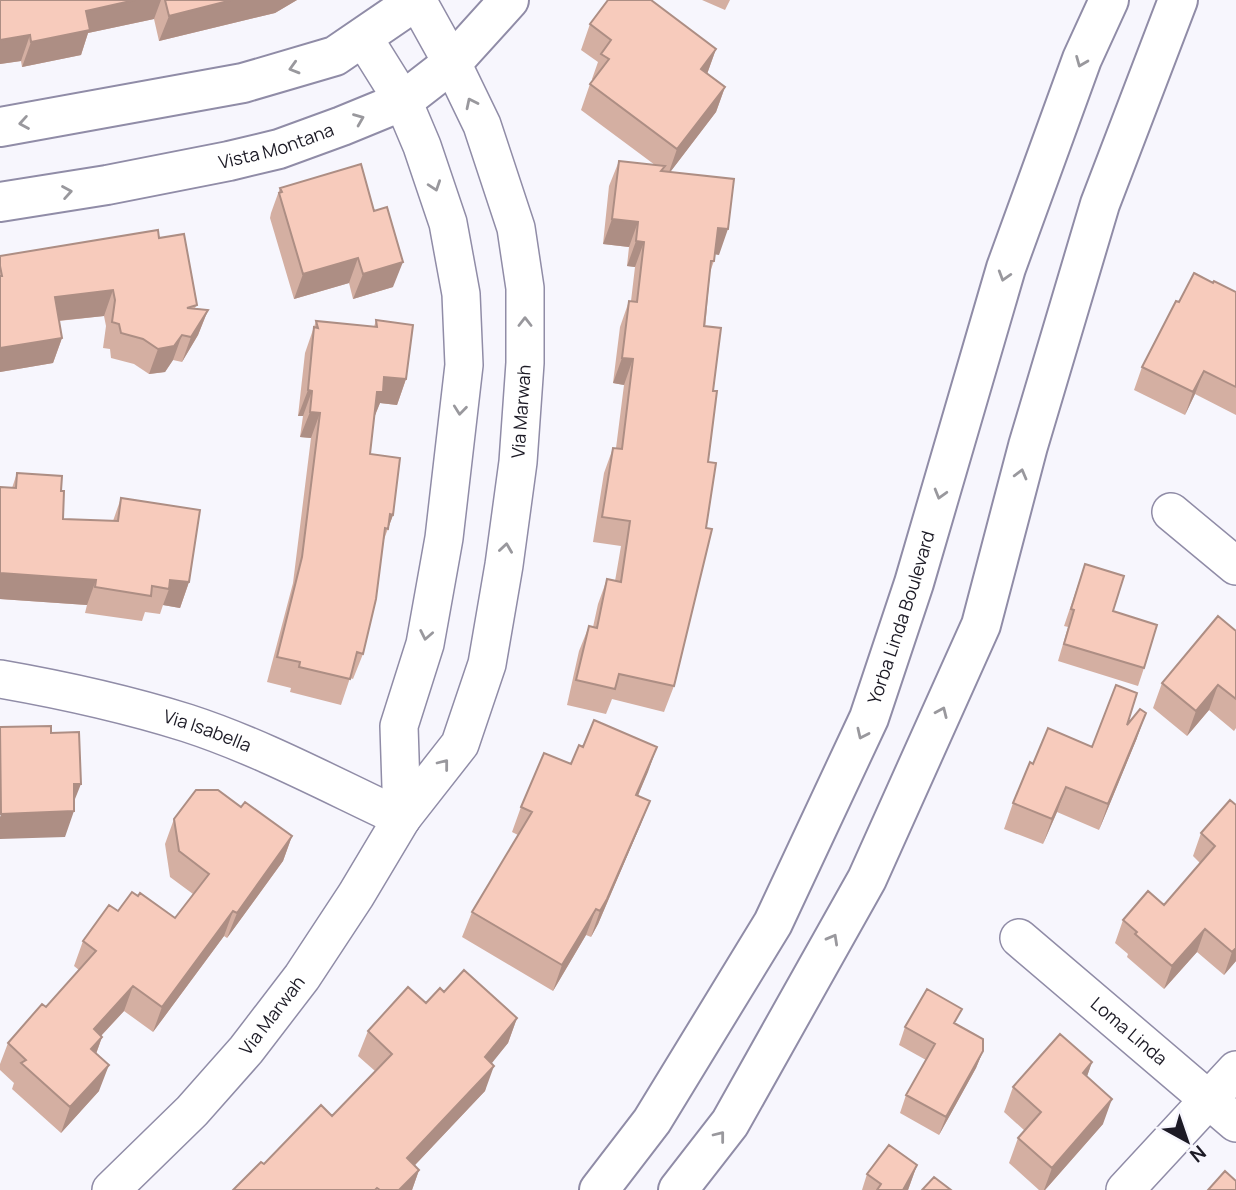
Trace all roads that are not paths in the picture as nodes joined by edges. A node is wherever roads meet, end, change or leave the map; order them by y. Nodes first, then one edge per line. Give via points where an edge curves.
1 (417, 0) edge
2 (509, 0) edge
3 (1109, 0) edge
4 (1178, 0) edge
5 (363, 37) junction
6 (452, 63) junction
7 (403, 101) junction
8 (0, 127) edge
9 (0, 202) edge
10 (1171, 512) dead end
11 (1236, 566) edge
12 (0, 679) edge
13 (402, 818) junction
14 (1020, 938) dead end
15 (1236, 1070) edge
16 (1223, 1112) edge
17 (111, 1190) edge
18 (599, 1190) edge
19 (678, 1190) edge
20 (1125, 1190) edge

1 - 5 main road
1 - 6 street, Via Marwah
2 - 6 main road, Vista Montana
3 -> 18 main road, Yorba Linda Boulevard via 1082,59 1006,268 914,583 869,718 773,923 652,1121
19 -> 4 main road via 730,1124 867,879 981,625 1100,204
5 - 7 street
5 -> 8 main road via 335,56 243,83
6 - 7 main road, Vista Montana
13 -> 6 street, Via Marwah via 460,744 487,664 518,462 525,363 525,288 516,228 482,125
9 -> 7 main road, Vista Montana via 173,173 279,149
7 -> 13 street via 448,223 461,294 464,365 444,538 425,644 399,726
10 - 11 street
12 - 13 street, Via Isabella via 188,724
13 - 17 street, Via Marwah via 302,977 246,1050
14 - 16 street, Loma Linda
15 - 16 street
16 - 20 street

